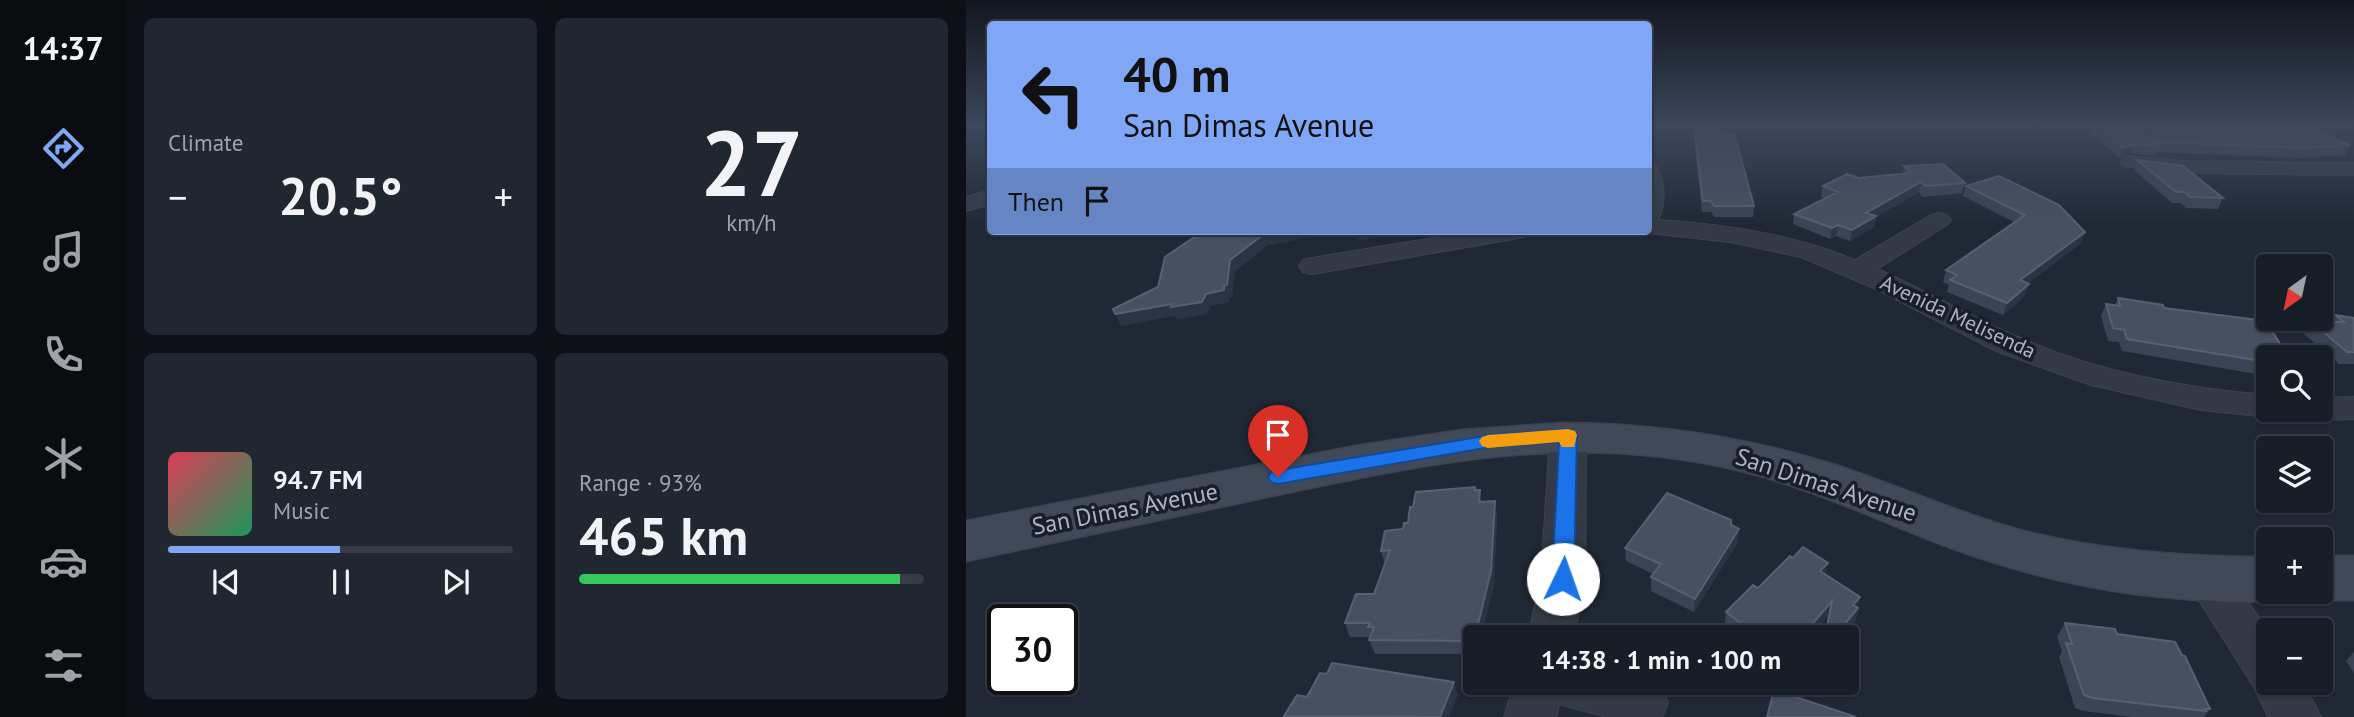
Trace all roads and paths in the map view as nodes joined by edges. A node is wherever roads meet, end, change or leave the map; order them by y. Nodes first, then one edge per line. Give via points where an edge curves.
1 (2130, 162) dead end
2 (2351, 171) edge
3 (987, 198) edge
4 (966, 204) edge
5 (1939, 220) dead end
6 (1652, 227) edge
7 (1495, 235) edge
8 (1312, 265) dead end
9 (1857, 270) junction
10 (2256, 405) edge
11 (2354, 408) edge
12 (2333, 409) edge
13 (1568, 435) junction
14 (966, 541) edge
15 (2333, 578) edge
16 (2354, 578) edge
17 (2256, 579) edge
18 (2208, 580) junction
19 (1553, 625) edge
20 (2256, 652) edge
21 (1537, 695) edge
22 (1615, 695) edge
23 (2283, 695) edge
24 (1643, 702) dead end
25 (1530, 717) edge
26 (2295, 717) edge

1 - 2 street
3 - 4 street
5 - 9 street
6 - 9 street, Avenida Melisenda via 1771,242
7 - 8 street
9 - 10 street, Avenida Melisenda via 2007,344 2076,370 2157,392
11 - 12 street
13 - 14 street, San Dimas Avenue via 1491,441 1330,467
13 - 18 street, San Dimas Avenue via 1665,442 1739,454 1821,478 2022,551 2110,569
13 - 19 street via 1563,579
15 - 16 street
17 - 18 street, San Dimas Avenue
18 - 20 street
21 - 25 street
22 - 24 street
23 - 26 street

